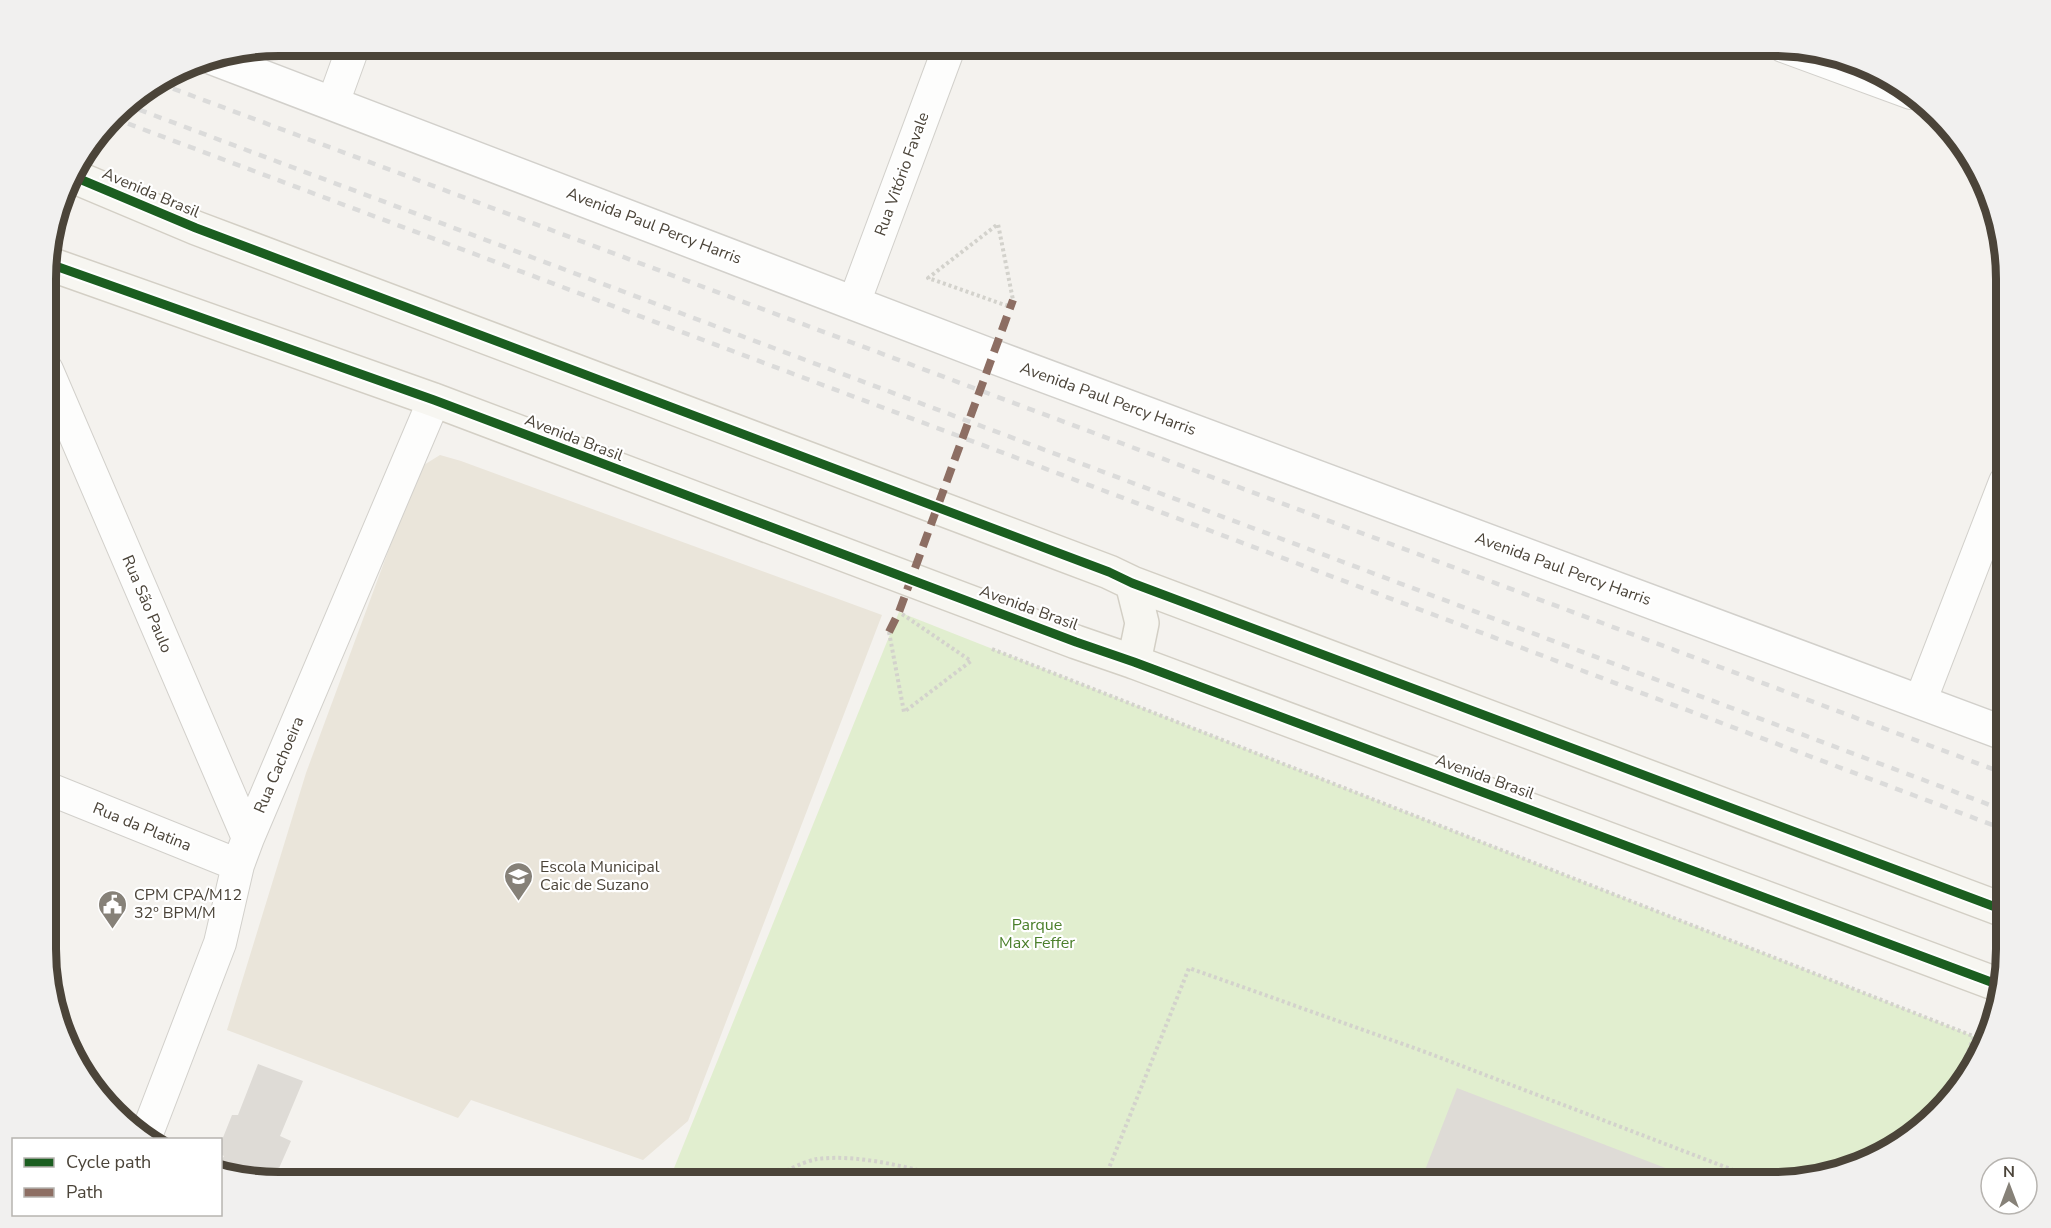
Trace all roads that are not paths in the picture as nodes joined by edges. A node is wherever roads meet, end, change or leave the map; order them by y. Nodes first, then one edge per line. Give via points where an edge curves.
1 (350, 56) edge
2 (946, 56) edge
3 (224, 62) edge
4 (1831, 63) edge
5 (1862, 75) edge
6 (333, 103) junction
7 (79, 179) edge
8 (72, 195) edge
9 (196, 228) junction
10 (56, 266) edge
11 (854, 303) junction
12 (56, 392) edge
13 (434, 400) junction
14 (1996, 508) edge
15 (1132, 584) junction
16 (1134, 662) junction
17 (1920, 702) junction
18 (1996, 730) edge
19 (56, 791) edge
20 (243, 852) junction
21 (1996, 907) edge
22 (1993, 983) edge
23 (148, 1130) edge

1 - 6 street
2 - 11 street, Rua Vitório Favale
3 - 6 street, Avenida Paul Percy Harris
4 - 5 street
6 - 11 street, Avenida Paul Percy Harris
7 - 9 main road, Avenida Brasil
8 - 9 main road via 132,216
9 - 15 main road, Avenida Brasil via 1089,564
10 - 13 main road, Avenida Brasil
11 - 17 street, Avenida Paul Percy Harris
12 - 20 street, Rua São Paulo
13 - 16 main road, Avenida Brasil
13 - 20 street, Rua Cachoeira
14 - 17 street
15 - 16 main road via 1142,623
15 - 21 main road, Avenida Brasil
16 - 22 main road, Avenida Brasil
17 - 18 street, Avenida Paul Percy Harris
19 - 20 street, Rua da Platina
20 - 23 street, Rua Cachoeira via 220,943

